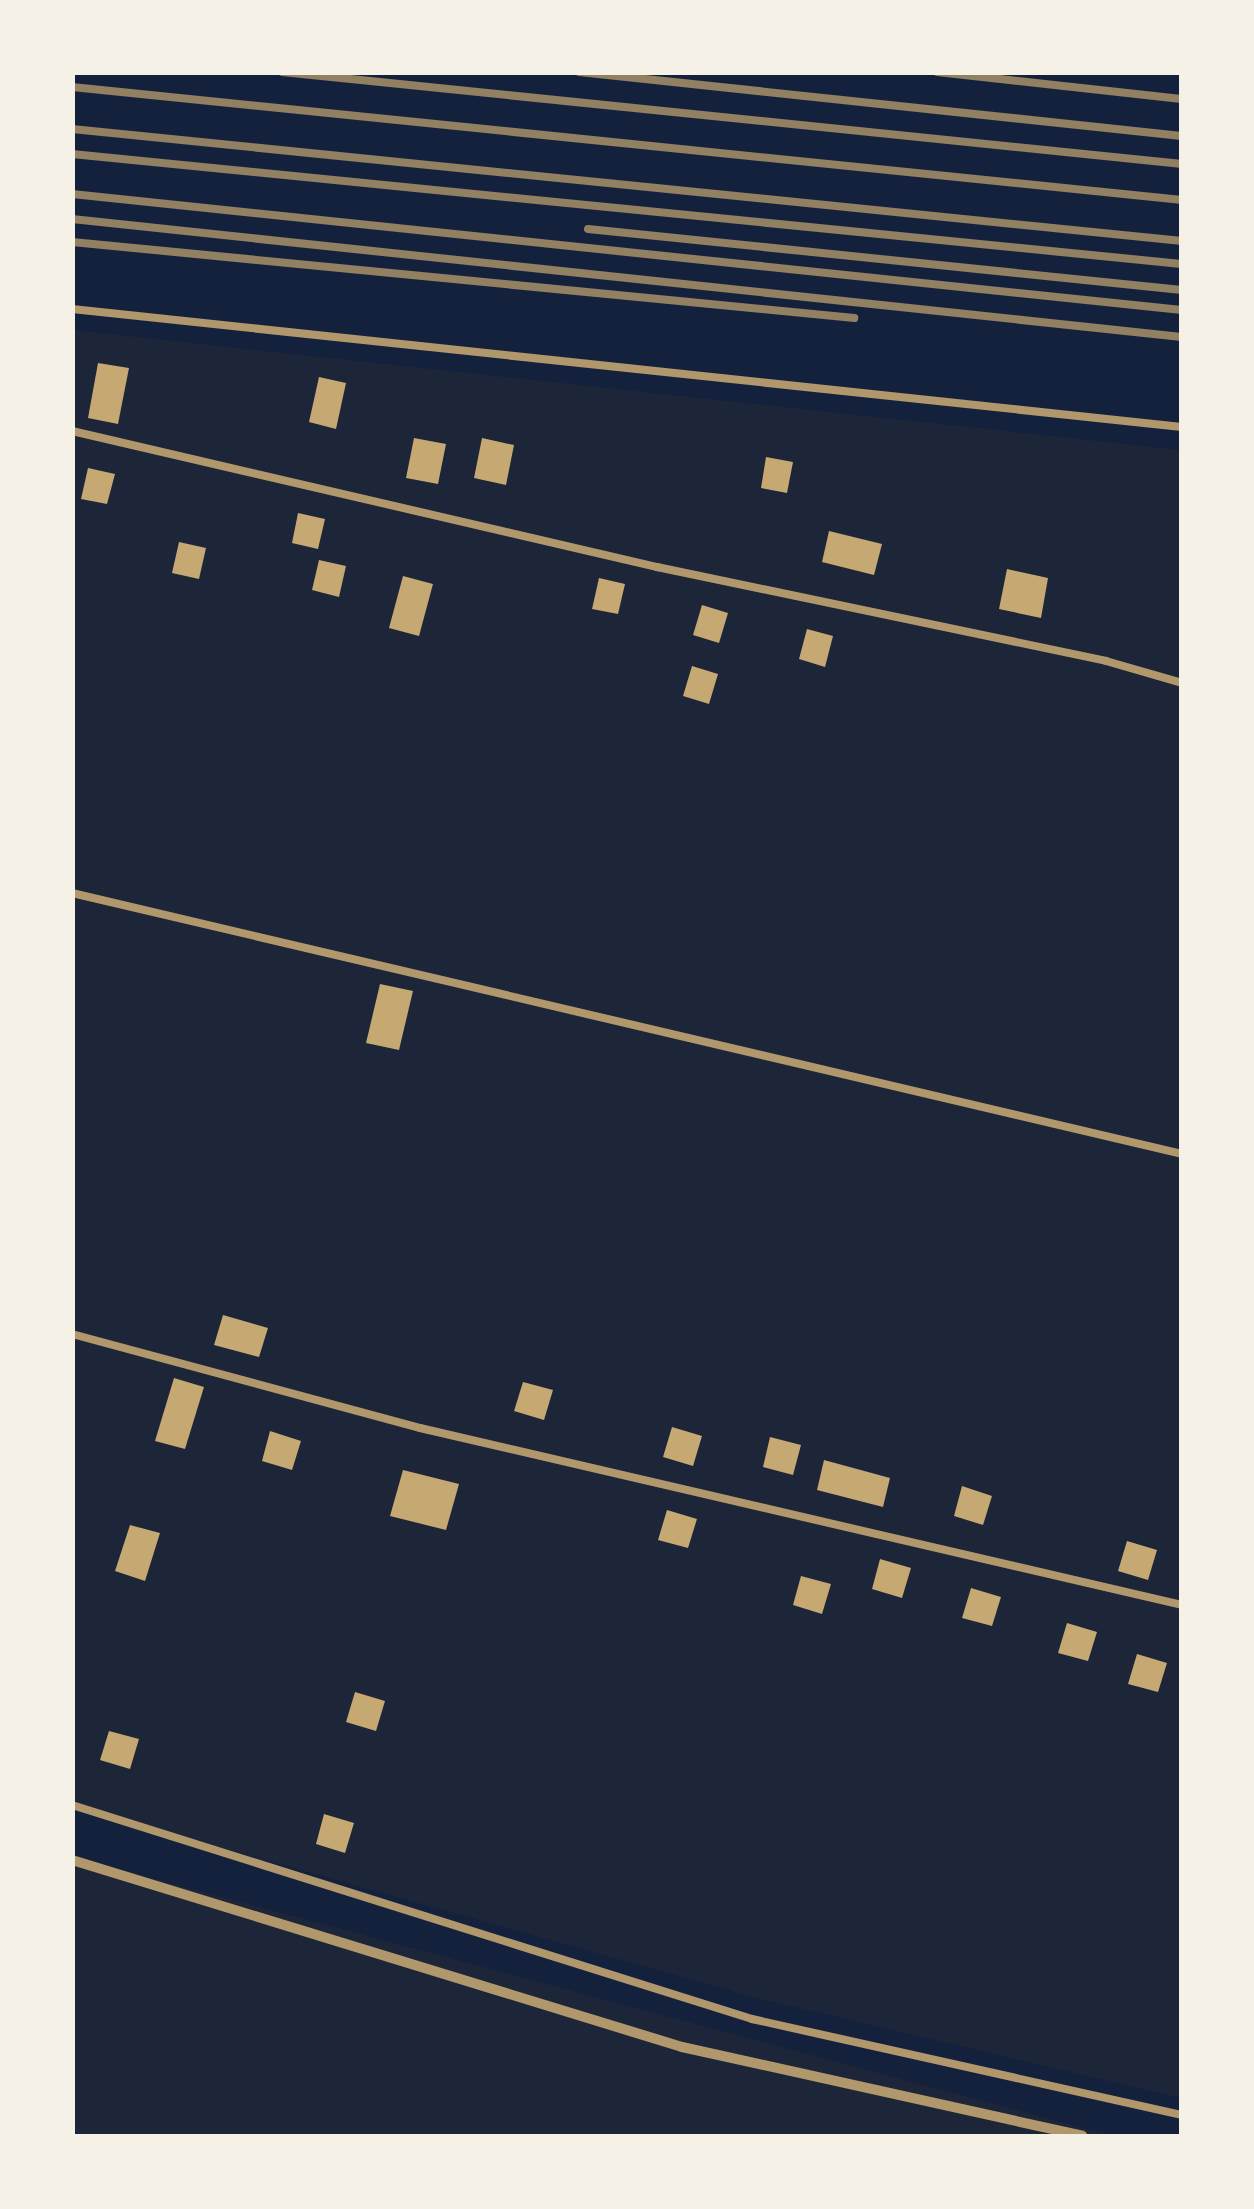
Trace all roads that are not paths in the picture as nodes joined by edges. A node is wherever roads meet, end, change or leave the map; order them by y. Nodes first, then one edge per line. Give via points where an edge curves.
1 (72, 309) edge
2 (1182, 427) edge
3 (72, 431) edge
4 (1182, 684) edge
5 (72, 893) edge
6 (1182, 1154) edge
7 (72, 1334) edge
8 (1182, 1605) edge
9 (72, 1805) edge
10 (72, 1860) edge
11 (1182, 2115) edge
12 (1082, 2136) edge

1 - 2 lane
3 - 4 lane via 657,567 1106,661
5 - 6 lane
7 - 8 lane via 420,1428
9 - 11 lane via 752,2019
10 - 12 street via 682,2047

